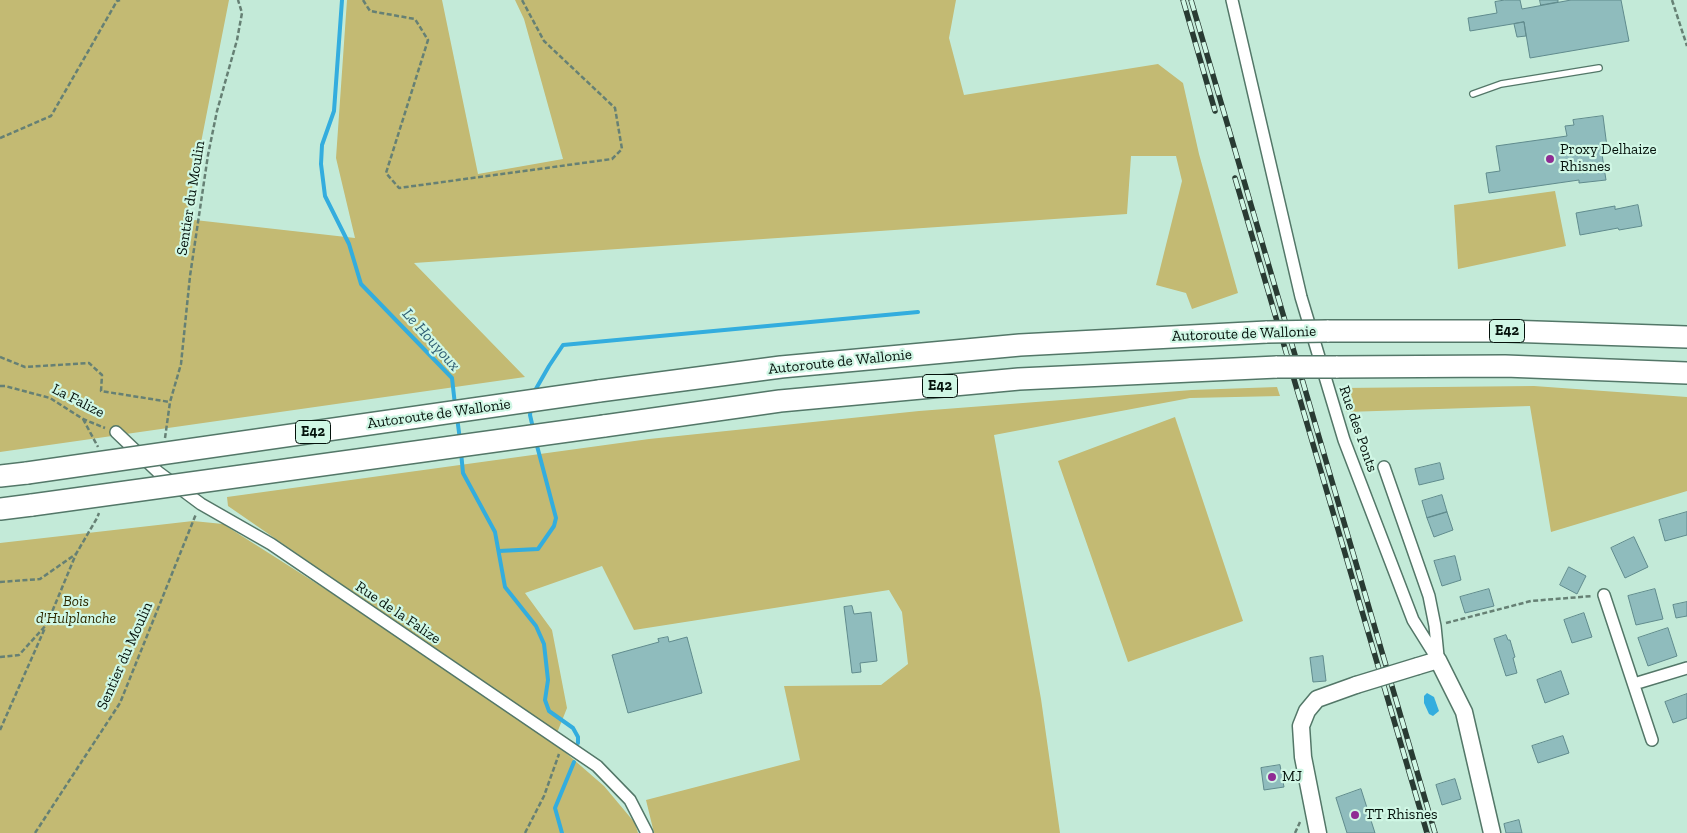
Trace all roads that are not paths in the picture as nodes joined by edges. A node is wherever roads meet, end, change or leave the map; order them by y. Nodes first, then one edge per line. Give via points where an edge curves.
1 (1232, 0) edge
2 (1598, 68) dead end
3 (1473, 94) dead end
4 (1687, 337) edge
5 (1687, 373) edge
6 (116, 432) road end
7 (1384, 467) dead end
8 (0, 476) edge
9 (0, 509) edge
10 (1604, 595) road end
11 (1438, 660) junction
12 (1687, 668) edge
13 (1634, 684) junction
14 (1652, 740) dead end
15 (647, 833) edge
16 (1318, 833) edge
17 (1492, 833) edge

1 - 11 street, Rue des Ponts via 1301,297 1344,440 1413,620
2 - 3 lane via 1501,84
4 - 8 highway, Autoroute de Wallonie / E42, bridge via 1506,331 1327,331 1020,345 781,367
5 - 9 highway, E42, bridge via 1505,366 1277,367 1019,379 780,401
6 - 15 street, Rue de la Falize via 158,472 202,504 271,544 596,766 630,800
7 - 11 street, Rue des Ponts via 1428,596
10 - 13 street
11 - 16 street, bridge via 1317,699 1307,711 1301,726 1303,757
11 - 17 street via 1464,712
12 - 13 street
13 - 14 street

